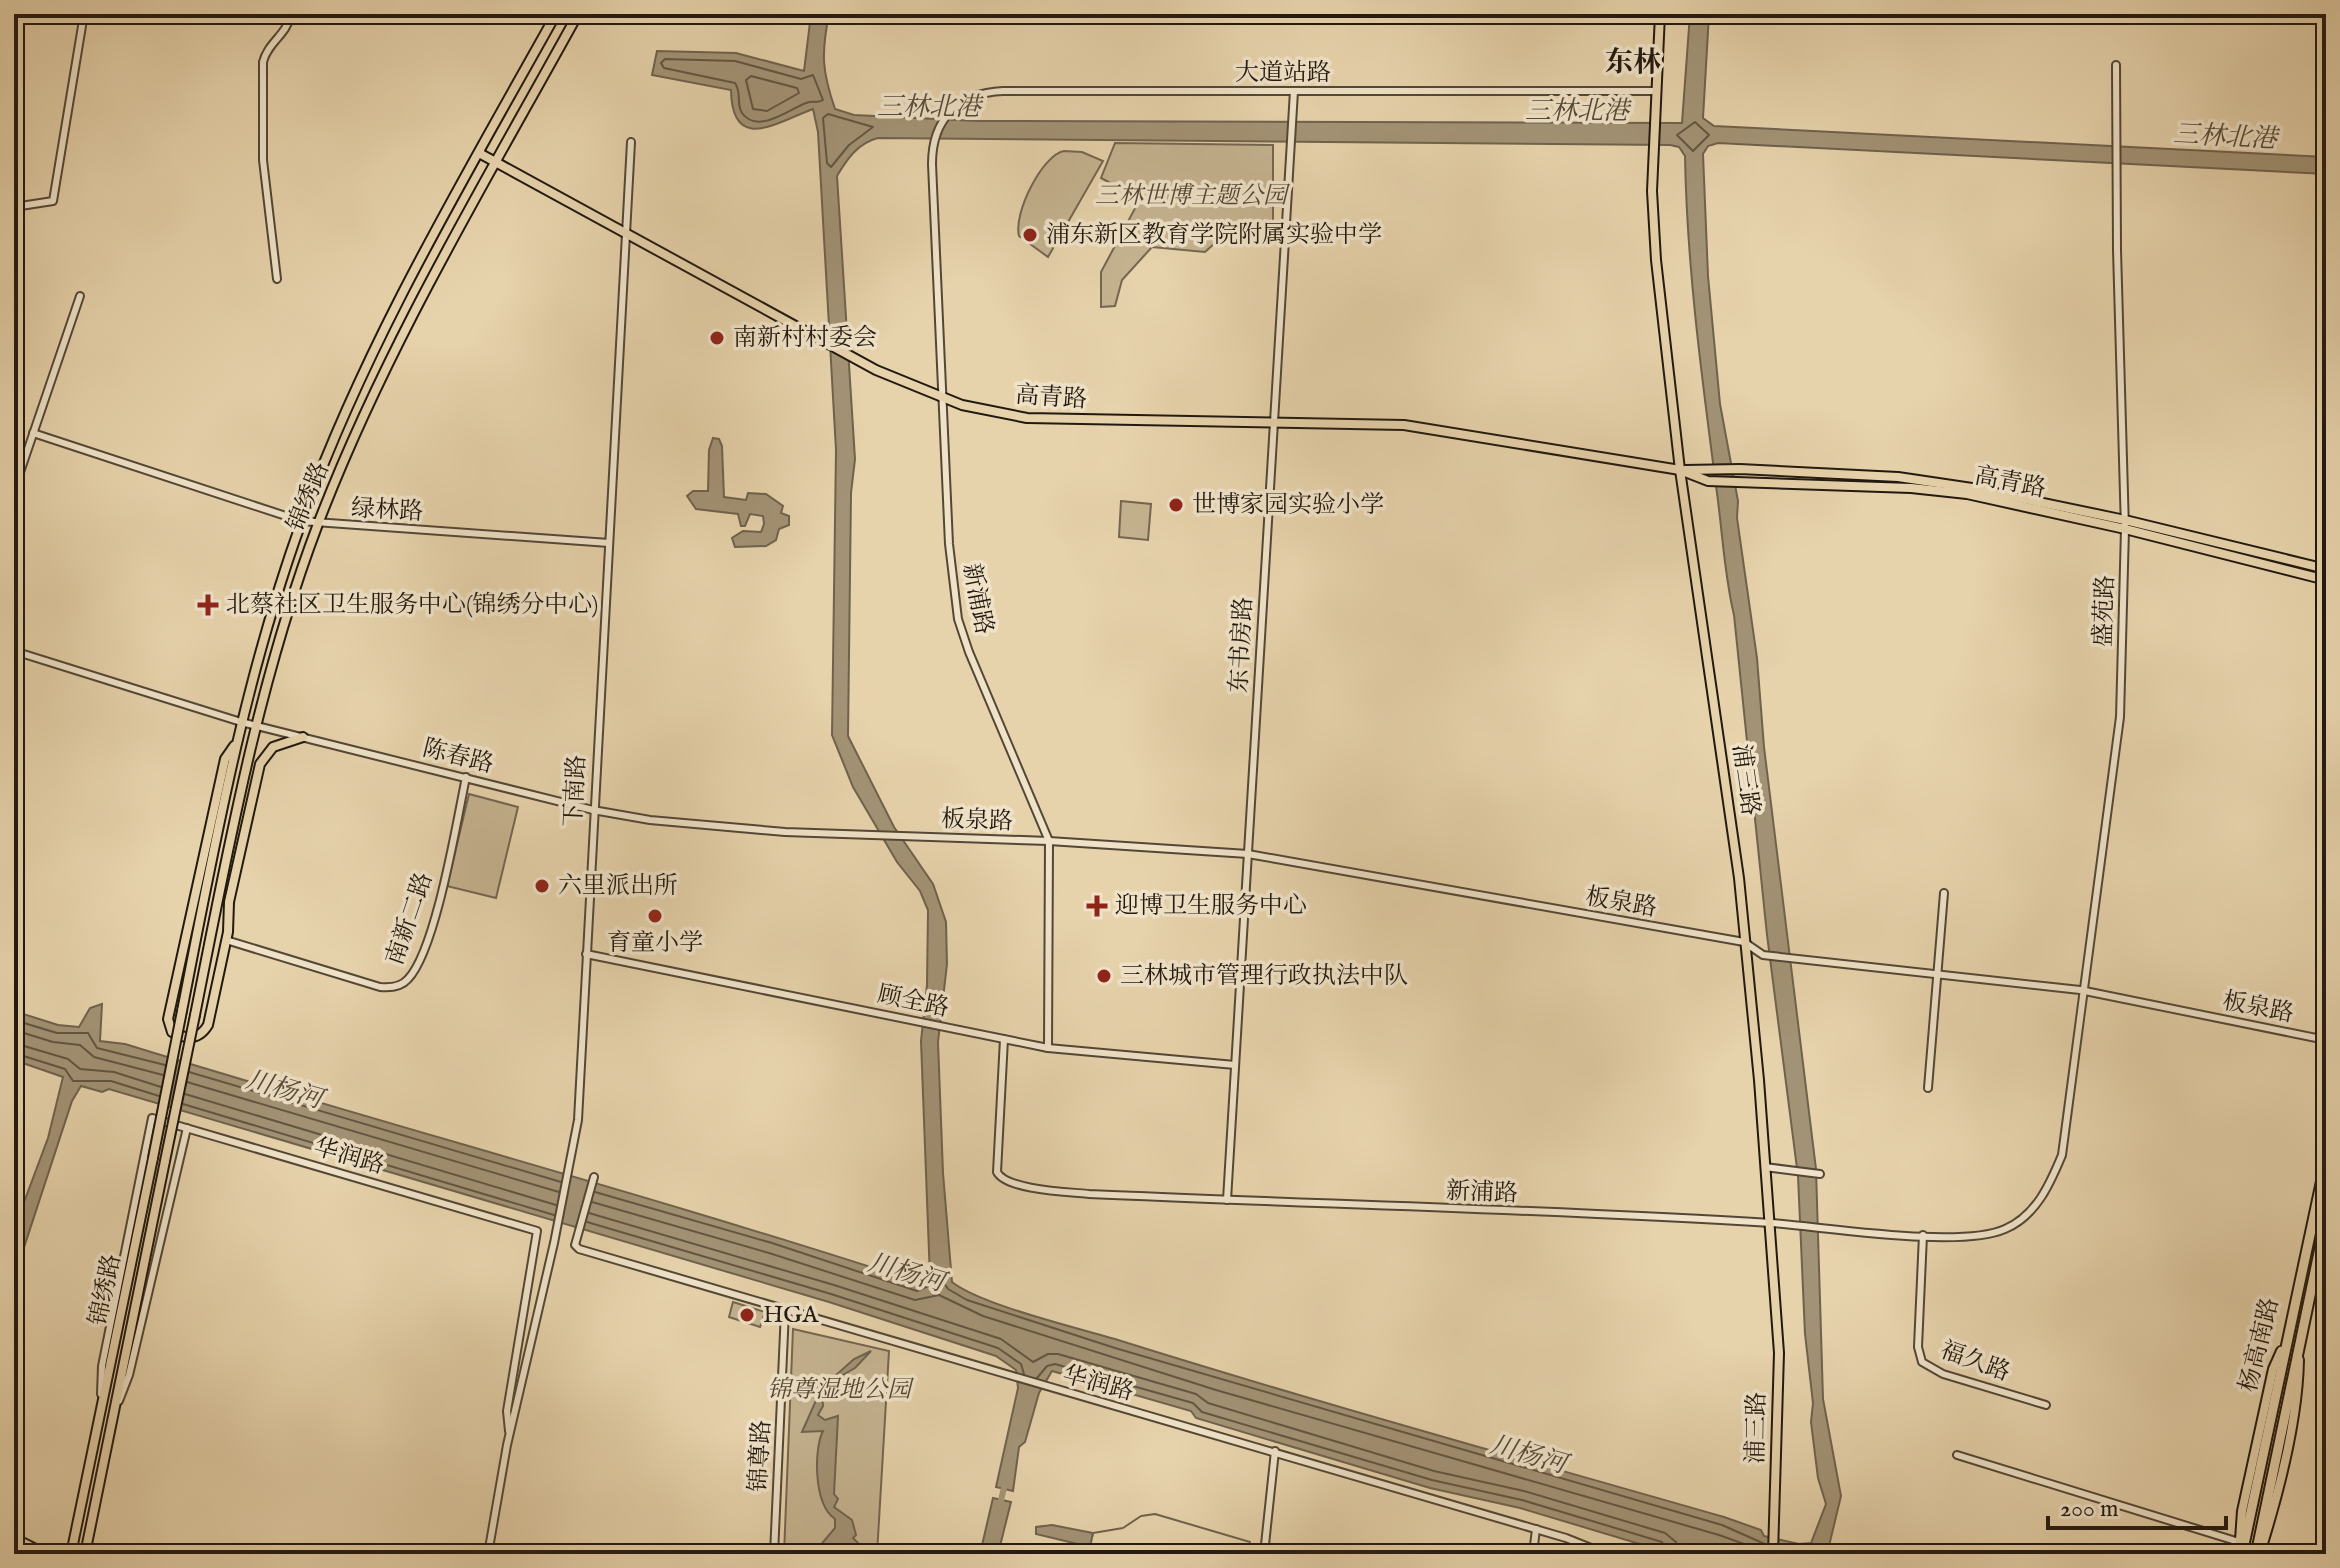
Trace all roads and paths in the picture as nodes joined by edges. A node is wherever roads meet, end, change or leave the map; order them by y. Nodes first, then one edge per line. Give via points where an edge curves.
1 (84, 14) edge
2 (291, 14) edge
3 (556, 14) edge
4 (578, 14) edge
5 (1660, 14) edge
6 (2116, 65) dead end
7 (1294, 91) junction
8 (1655, 91) junction
9 (933, 140) joint
10 (631, 142) dead end
11 (479, 153) junction
12 (496, 163) junction
13 (14, 207) edge
14 (627, 235) junction
15 (277, 279) dead end
16 (80, 296) dead end
17 (942, 399) junction
18 (1274, 421) junction
19 (33, 433) junction
20 (1680, 470) junction
21 (14, 490) edge
22 (301, 521) junction
23 (318, 524) junction
24 (2125, 524) junction
25 (609, 543) junction
26 (2326, 569) edge
27 (2326, 580) edge
28 (14, 651) edge
29 (241, 722) junction
30 (256, 726) junction
31 (303, 737) junction
32 (237, 742) junction
33 (466, 777) junction
34 (593, 810) junction
35 (904, 836) joint
36 (1049, 841) junction
37 (1248, 854) junction
38 (1944, 893) dead end
39 (226, 940) junction
40 (1744, 942) junction
41 (586, 954) junction
42 (1938, 975) junction
43 (2086, 992) junction
44 (1004, 1039) junction
45 (2326, 1040) edge
46 (1048, 1048) junction
47 (1235, 1065) junction
48 (1928, 1088) dead end
49 (187, 1128) junction
50 (2326, 1147) edge
51 (2062, 1155) joint
52 (2326, 1160) edge
53 (1765, 1167) junction
54 (1820, 1174) dead end
55 (594, 1177) dead end
56 (1227, 1200) junction
57 (2326, 1219) edge
58 (1769, 1223) junction
59 (537, 1231) joint
60 (2326, 1233) edge
61 (1923, 1235) junction
62 (2315, 1287) junction
63 (2326, 1292) edge
64 (785, 1311) junction
65 (2046, 1405) dead end
66 (100, 1416) junction
67 (112, 1420) junction
68 (509, 1434) junction
69 (1275, 1451) junction
70 (1957, 1455) dead end
71 (1536, 1529) junction
72 (14, 1538) edge
73 (2239, 1542) junction
74 (14, 1547) edge
75 (1264, 1552) edge
76 (29, 1554) edge
77 (46, 1554) edge
78 (71, 1554) edge
79 (85, 1554) edge
80 (488, 1554) edge
81 (774, 1554) edge
82 (1533, 1554) edge
83 (1606, 1554) edge
84 (1773, 1554) edge
85 (2240, 1554) edge
86 (2258, 1554) edge

1 - 13 street via 53,201
2 - 15 street via 263,62 263,160
3 - 11 main road, 锦绣路
4 - 12 main road, 锦绣路
5 - 8 main road, 浦三路
6 - 24 street, 盛苑路
7 - 8 street, 大道站路
7 - 9 street, 大道站路 via 992,92 966,99 944,117
7 - 18 street, 东书房路
8 - 20 main road, 浦三路 via 1656,260
9 - 17 street, 新浦路
10 - 14 street, 下南路
11 - 12 main road, 高青路
11 - 22 main road, 锦绣路 via 382,334
12 - 14 main road, 高青路
12 - 23 main road, 锦绣路 via 397,346
14 - 17 main road, 高青路 via 855,359
14 - 25 street, 下南路
16 - 19 street
17 - 18 main road, 高青路 via 1050,420
17 - 36 street, 新浦路 via 958,619
18 - 20 main road, 高青路 via 1404,425
18 - 37 street, 东书房路
19 - 21 street
19 - 22 street, 绿林路
20 - 24 main road, 高青路 via 1708,481 1927,489
20 - 24 main road, 高青路 via 1898,477 2009,494
20 - 40 main road, 浦三路
22 - 23 street, 绿林路
22 - 29 main road, 锦绣路
23 - 25 street, 绿林路
23 - 30 main road, 锦绣路 via 284,621
24 - 26 main road, 高青路
24 - 27 main road, 高青路
24 - 43 street, 盛苑路 via 2120,717
25 - 34 street, 下南路
28 - 29 street, 陈春路
29 - 30 street, 陈春路
29 - 32 main road, 锦绣路
30 - 31 street, 陈春路
30 - 67 main road, 锦绣路, bridge
31 - 33 street, 陈春路
31 - 39 main road, 锦绣路 via 273,747 260,764 229,902
32 - 39 main road, 锦绣路 via 225,759 168,1019 172,1032 195,1037 208,1025
32 - 66 main road, 锦绣路, bridge
33 - 34 street, 陈春路
33 - 39 street, 南新二路 via 434,916 405,983 380,987
34 - 35 street, 陈春路 via 706,826
34 - 41 street, 下南路
35 - 36 street, 板泉路
36 - 37 street, 板泉路
36 - 46 street, 新浦路
37 - 40 street, 板泉路
37 - 47 street, 东书房路
38 - 42 street
40 - 42 street, 板泉路 via 1771,956
40 - 53 main road, 浦三路
41 - 44 street, 顾全路
41 - 68 street, 下南路 via 575,1145
42 - 43 street, 板泉路
42 - 48 street
43 - 45 street, 板泉路
43 - 51 street, 盛苑路
44 - 46 street, 顾全路
44 - 56 street, 新浦路 via 997,1172 1005,1181 1077,1193
46 - 47 street, 顾全路
47 - 56 street, 东书房路
49 - 59 street, 华润路
49 - 66 street, 华润路 via 152,1118 102,1366
49 - 67 street via 129,1375
50 - 73 main road, 杨高南路 via 2280,1358 2273,1369
51 - 61 street, 新浦路 via 2031,1211 2006,1229 1971,1238
52 - 85 highway, 杨高南路
53 - 54 street
53 - 58 main road, 浦三路
55 - 64 street, 华润路 via 575,1245 579,1249
56 - 58 street, 新浦路
57 - 86 highway, 杨高南路
58 - 61 street, 新浦路
58 - 84 main road, 浦三路 via 1779,1353
59 - 68 street, 下南路 via 507,1411
60 - 62 main road, 杨高南路
61 - 65 street, 福久路 via 1918,1347 1922,1362 1943,1374
62 - 63 street
62 - 86 main road, 杨高南路 via 2271,1518
64 - 69 street, 华润路
64 - 81 street, 锦尊路
66 - 78 main road, 锦绣路
67 - 79 main road, 锦绣路
68 - 80 street, 下南路
69 - 71 street, 华润路
69 - 75 street
70 - 73 street
71 - 82 street
71 - 83 street, 华润路
72 - 77 main road
73 - 85 main road, 杨高南路
74 - 76 main road

